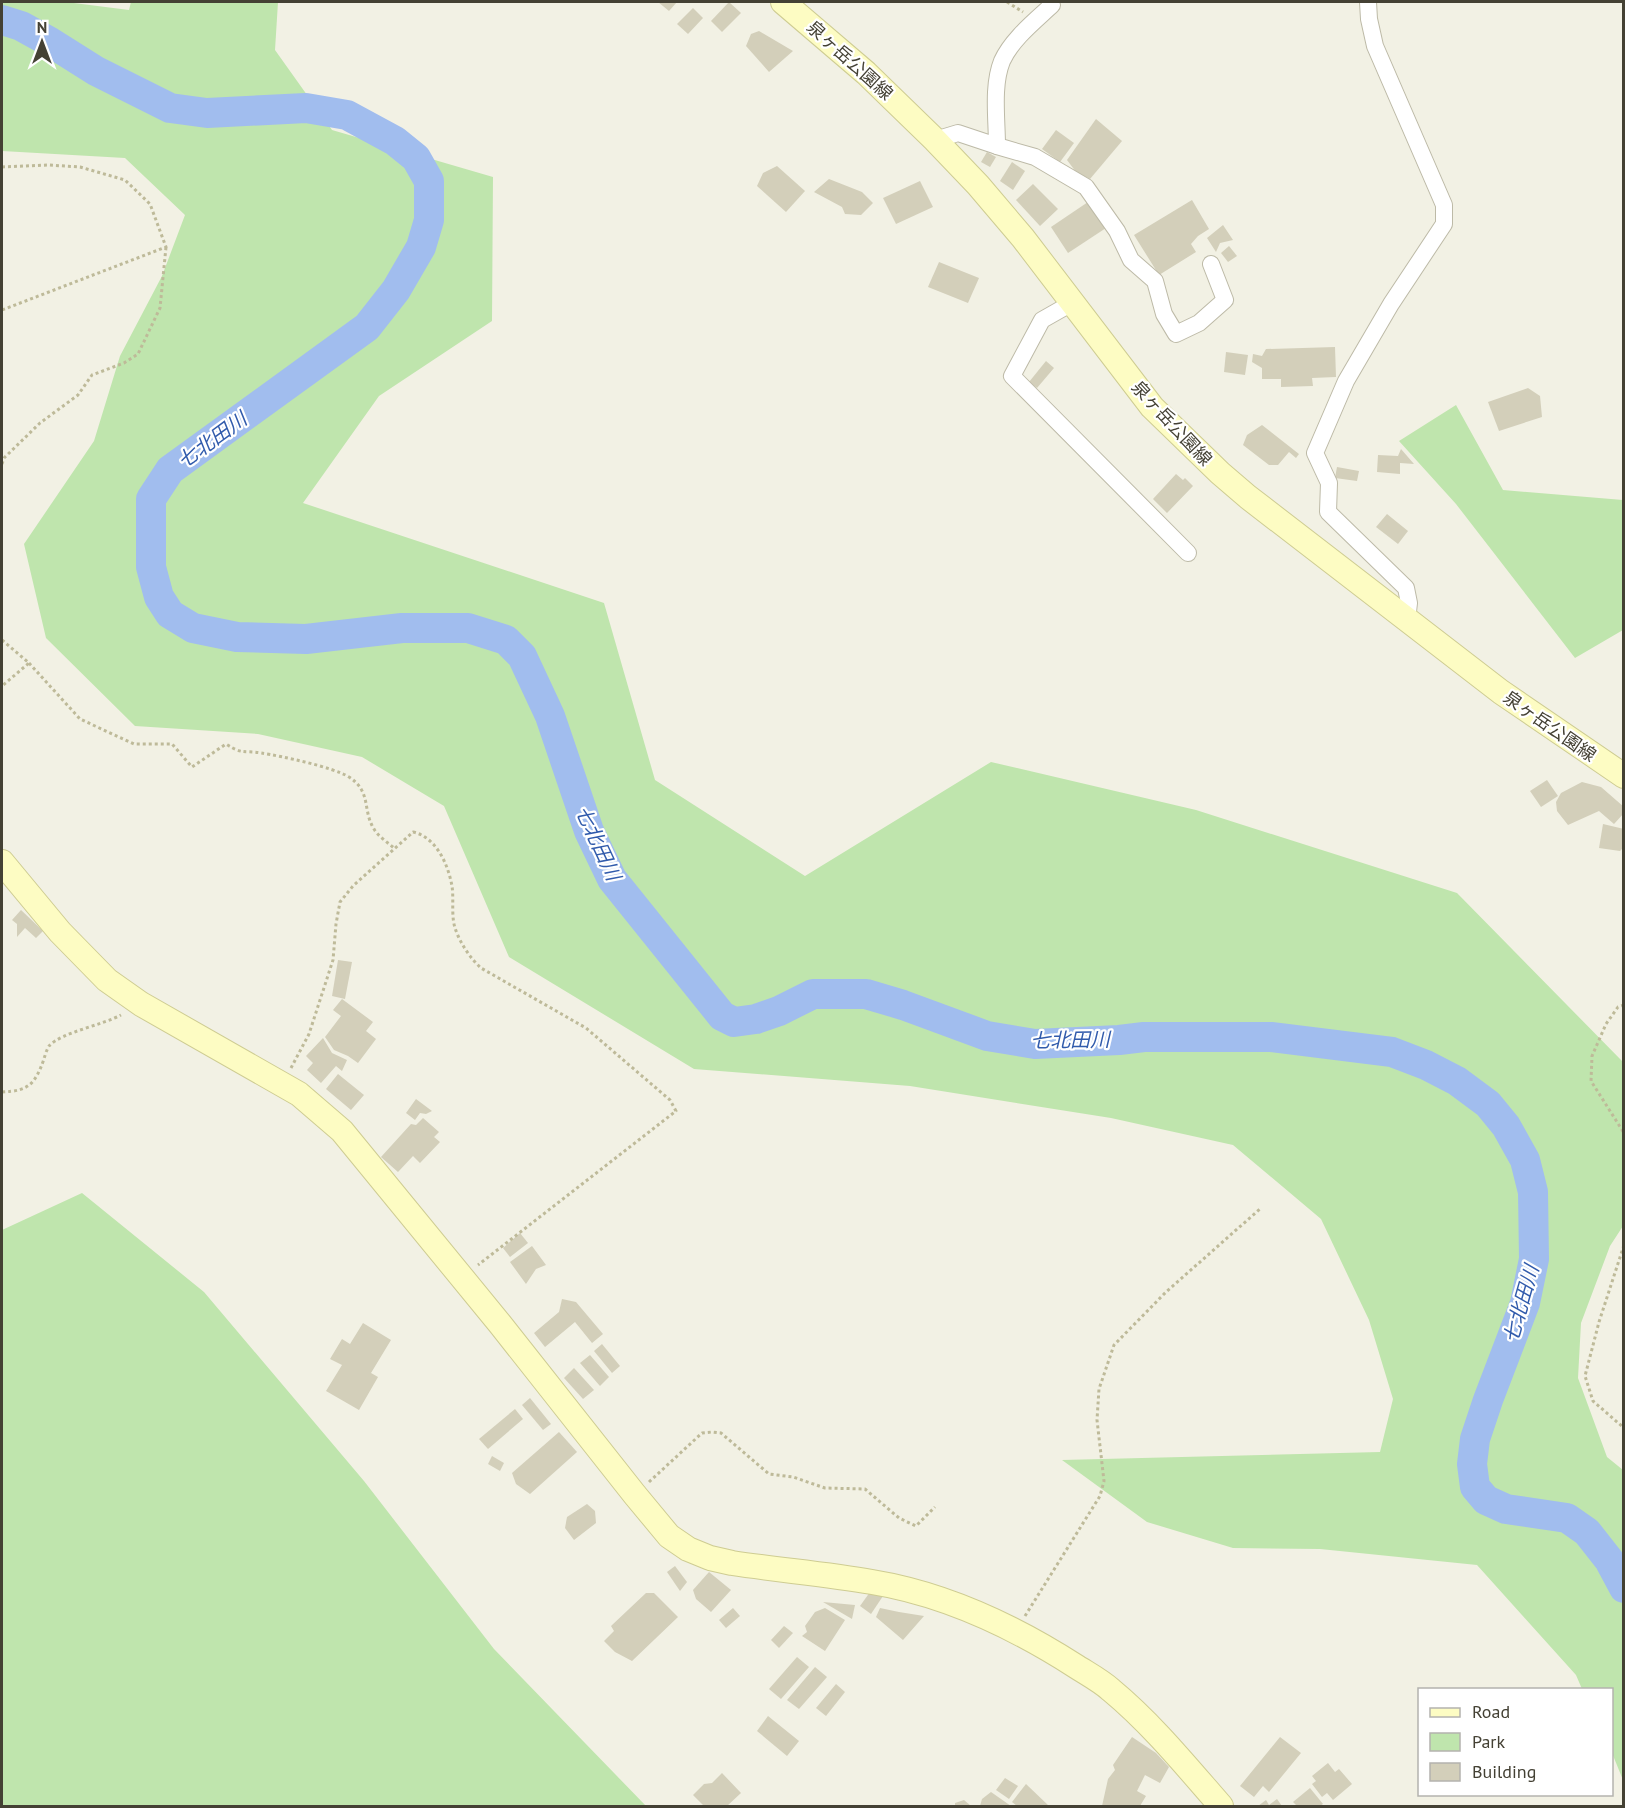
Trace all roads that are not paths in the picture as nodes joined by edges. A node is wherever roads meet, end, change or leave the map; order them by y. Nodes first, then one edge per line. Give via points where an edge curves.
1 (783, 2) edge
2 (1368, 2) edge
3 (1052, 5) dead end
4 (935, 140) junction
5 (997, 146) junction
6 (1211, 264) dead end
7 (1072, 303) junction
8 (1188, 553) dead end
9 (1407, 620) junction
10 (1623, 776) edge
11 (2, 862) edge
12 (1221, 1806) edge

1 - 4 street, 泉ヶ岳公園線 via 866,73
2 - 9 street via 1375,46 1444,205 1444,224 1346,381 1315,453 1329,483 1328,512 1406,588
3 - 5 street via 1015,41 1003,59 997,82
4 - 5 street via 958,134
4 - 7 street, 泉ヶ岳公園線 via 1016,229
5 - 6 street via 1035,157 1086,187 1117,231 1131,260 1155,281 1164,314 1176,334 1199,323 1226,300
7 - 8 street via 1042,320 1012,376
7 - 9 street, 泉ヶ岳公園線 via 1152,407 1220,473
9 - 10 street, 泉ヶ岳公園線 via 1501,692
11 - 12 street via 60,932 107,980 141,1004 287,1087 342,1131 669,1536 688,1549 732,1563 918,1592 1016,1630 1110,1689 1160,1737

